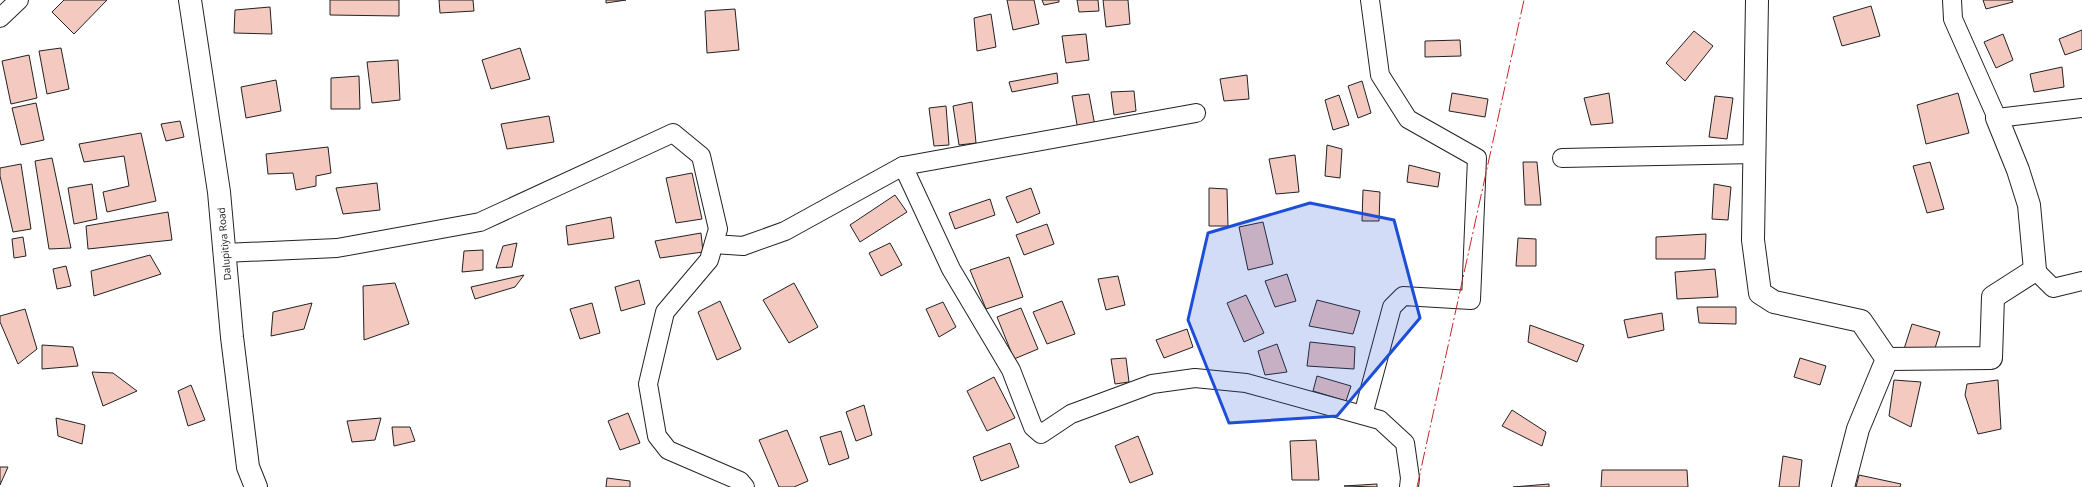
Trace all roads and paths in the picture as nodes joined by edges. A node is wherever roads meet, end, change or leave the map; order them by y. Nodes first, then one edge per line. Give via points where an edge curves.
1 (19, 0) edge
2 (190, 0) edge
3 (1370, 0) edge
4 (1757, 0) edge
5 (1952, 0) edge
6 (0, 18) edge
7 (2082, 108) edge
8 (1196, 113) dead end
9 (1997, 118) junction
10 (1755, 154) junction
11 (1562, 158) dead end
12 (903, 166) junction
13 (714, 244) junction
14 (224, 253) junction
15 (2035, 270) junction
16 (2082, 282) edge
17 (1887, 359) junction
18 (1363, 415) junction
19 (256, 487) edge
20 (745, 487) edge
21 (1409, 487) edge
22 (1843, 487) edge

1 - 6 street
2 - 14 street, Dalupitiya Road via 219,192
3 - 18 street via 1380,75 1408,119 1477,158 1471,300 1403,296 1392,306
4 - 10 street
5 - 9 street via 1953,19
7 - 9 street
8 - 12 street
9 - 15 street via 2029,205
10 - 11 street
10 - 17 street via 1753,240 1760,293 1774,302 1862,321
12 - 13 street via 785,231 743,246
12 - 18 street via 951,269 1011,370 1033,427 1041,434 1071,414 1152,384 1195,378 1246,383
13 - 14 street via 718,229 701,156 673,133 480,222 337,248
13 - 20 street via 709,260 665,312 648,384 657,436 668,450 740,481
14 - 19 street, Dalupitiya Road via 248,467
15 - 16 street via 2053,288
15 - 17 street via 1993,297 1991,358
17 - 22 street via 1858,429
18 - 21 street via 1380,420 1405,443

